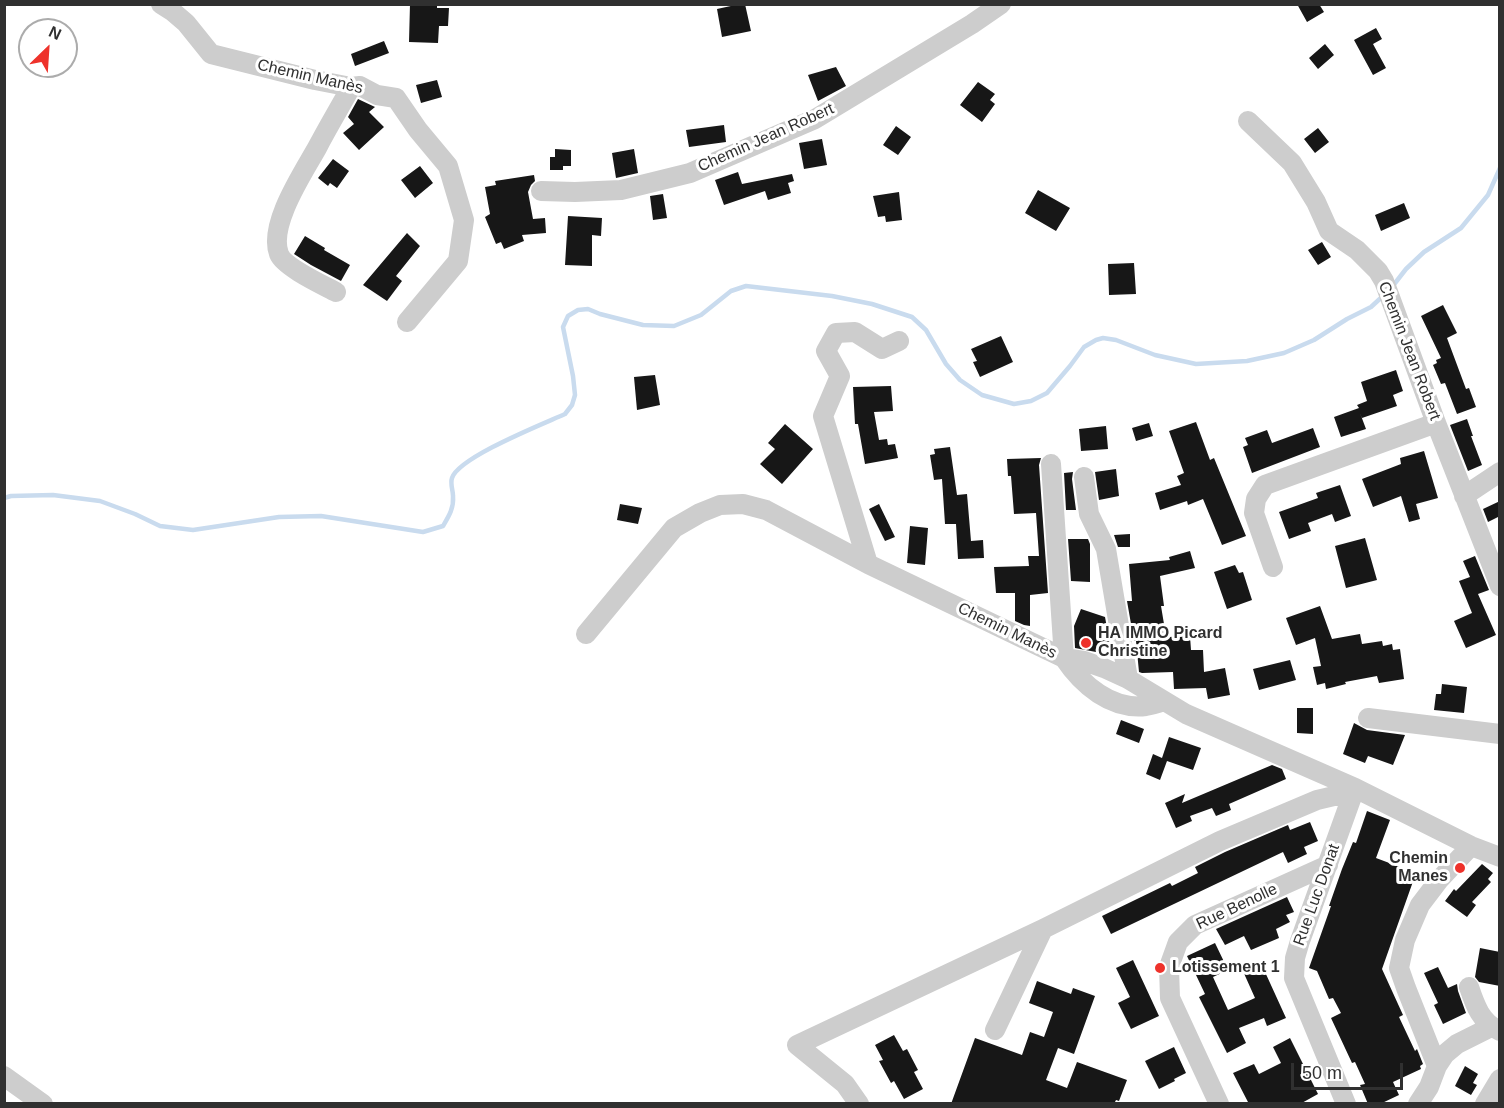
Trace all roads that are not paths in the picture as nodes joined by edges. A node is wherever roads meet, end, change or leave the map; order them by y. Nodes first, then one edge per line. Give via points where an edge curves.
1 (161, 4) edge
2 (1001, 4) edge
3 (356, 87) junction
4 (1248, 121) dead end
5 (541, 191) dead end
6 (336, 292) dead end
7 (407, 322) dead end
8 (899, 341) dead end
9 (1436, 423) junction
10 (1051, 464) dead end
11 (1500, 472) edge
12 (1084, 477) dead end
13 (1464, 496) junction
14 (868, 564) junction
15 (1273, 567) dead end
16 (1500, 586) edge
17 (586, 633) dead end
18 (1064, 658) junction
19 (1128, 679) junction
20 (1164, 701) junction
21 (1368, 718) dead end
22 (1500, 734) edge
23 (1354, 791) junction
24 (1471, 846) junction
25 (1500, 857) edge
26 (1328, 865) junction
27 (1042, 929) junction
28 (1469, 987) dead end
29 (1495, 1029) edge
30 (995, 1030) dead end
31 (1437, 1066) junction
32 (4, 1076) edge
33 (1500, 1079) edge
34 (43, 1104) edge
35 (859, 1104) edge
36 (1219, 1104) edge
37 (1346, 1104) edge
38 (1418, 1104) edge
39 (1485, 1104) edge

1 - 3 street, Chemin Manès via 186,23 211,54
2 - 5 street, Chemin Jean Robert via 815,119 690,172 621,190
3 - 6 street via 288,198 277,243 286,264
3 - 7 street, Chemin Manès via 396,98 448,165 464,220 458,261
4 - 9 street, Chemin Jean Robert via 1292,163 1329,231 1378,271
8 - 14 street via 882,349 855,332 836,333 826,351 840,376 823,416
9 - 13 street, Chemin Jean Robert
9 - 15 street via 1265,485 1256,499 1254,513
10 - 18 street
11 - 13 street
12 - 19 street via 1089,514 1106,549
13 - 16 street, Chemin Jean Robert
14 - 17 street, Chemin Manès via 766,510 743,504 720,505 674,528
14 - 18 street, Chemin Manès
18 - 19 street, Chemin Manès via 1083,661
18 - 20 street via 1080,679 1106,699 1131,706
19 - 20 street, Chemin Manès
20 - 23 street, Chemin Manès
21 - 22 street
23 - 24 street, Chemin Manès
23 - 26 street, Rue Luc Donat
23 - 27 street via 1317,800 1220,841
24 - 25 street, Chemin Manès
24 - 31 street via 1420,905 1405,940 1399,968
26 - 36 street, Rue Benolle via 1195,925 1178,942 1169,967 1170,998
26 - 37 street, Rue Luc Donat via 1295,958 1294,978
27 - 30 street
27 - 35 street via 797,1045 845,1084
28 - 29 street via 1477,1009
29 - 31 street via 1458,1044
31 - 38 street
32 - 34 street
33 - 39 street

